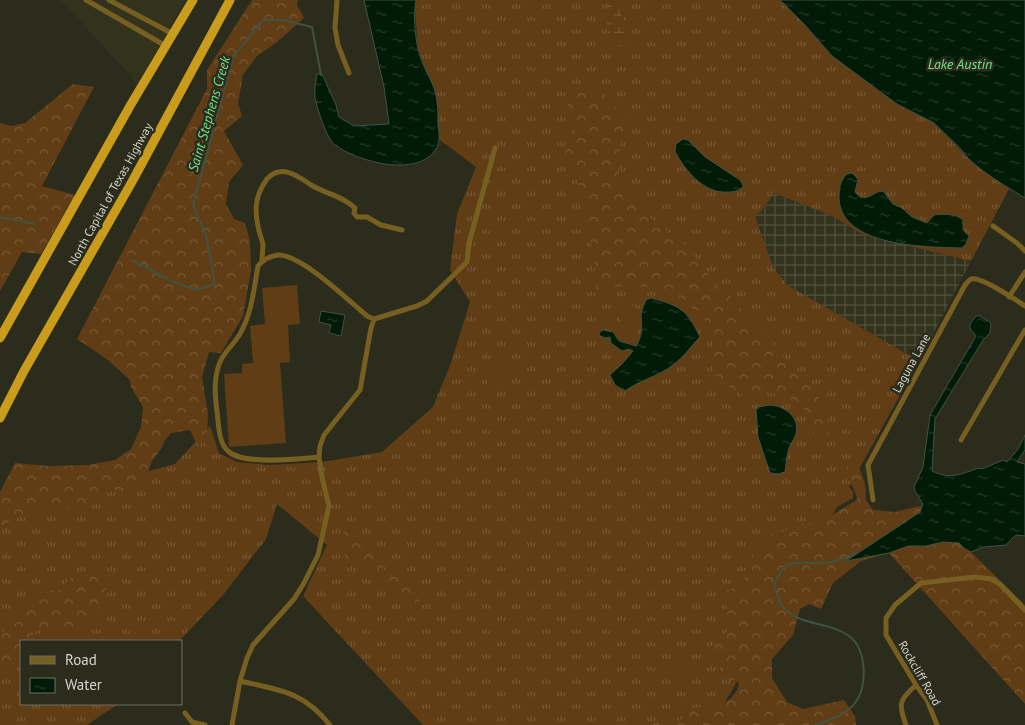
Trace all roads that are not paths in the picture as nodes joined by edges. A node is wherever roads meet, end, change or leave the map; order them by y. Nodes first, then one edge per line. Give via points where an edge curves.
1 (86, 0) edge
2 (109, 0) edge
3 (193, 0) edge
4 (337, 0) edge
5 (229, 2) edge
6 (173, 34) junction
7 (167, 46) junction
8 (349, 74) dead end
9 (495, 148) dead end
10 (993, 226) dead end
11 (402, 230) dead end
12 (1025, 251) edge
13 (262, 260) junction
14 (1025, 272) edge
15 (1009, 297) junction
16 (1025, 306) edge
17 (374, 319) junction
18 (1025, 330) edge
19 (0, 338) edge
20 (0, 418) edge
21 (961, 440) dead end
22 (319, 457) junction
23 (873, 500) dead end
24 (1025, 610) edge
25 (240, 681) junction
26 (916, 685) junction
27 (185, 713) dead end
28 (205, 725) edge
29 (232, 725) edge
30 (330, 725) edge
31 (906, 725) edge
32 (937, 725) edge

1 - 7 street
2 - 6 street
3 - 6 highway, North Capital of Texas Highway
4 - 8 street via 335,28
5 - 20 highway, North Capital of Texas Highway
6 - 7 highway, North Capital of Texas Highway
7 - 19 highway, North Capital of Texas Highway
9 - 17 street via 466,262 427,301
10 - 12 street
11 - 13 street via 380,225 368,217 357,217 349,202 288,171 280,171 270,176 259,190 256,208 263,244
13 - 17 street via 279,255 308,267
13 - 22 street via 242,331 221,359 216,377 220,437 229,453 242,458 283,461
14 - 15 street
15 - 16 street, Laguna Lane
15 - 23 street, Laguna Lane via 978,279 965,285 868,465
17 - 22 street via 360,390 324,435
18 - 21 street
22 - 25 street via 329,506 318,554 294,599 253,645
24 - 26 street, Rockcliff Road via 991,579 975,576 921,583 895,605 886,618 886,635
25 - 29 street
25 - 30 street via 298,696
26 - 31 street via 901,703
26 - 32 street, Rockcliff Road via 927,700
27 - 28 street via 192,722

